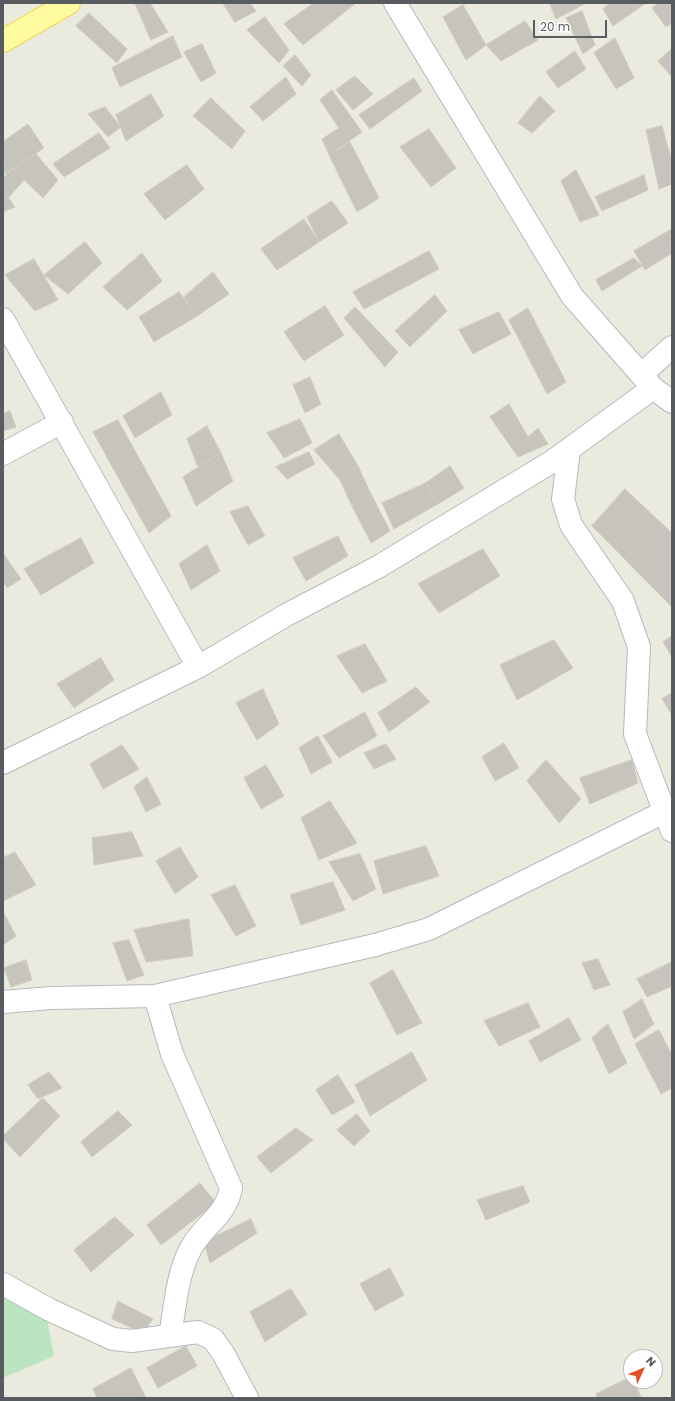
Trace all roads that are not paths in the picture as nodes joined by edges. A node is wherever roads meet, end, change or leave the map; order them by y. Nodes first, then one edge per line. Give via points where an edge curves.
1 (69, 3) edge
2 (395, 3) edge
3 (3, 40) edge
4 (3, 319) edge
5 (672, 347) edge
6 (648, 381) junction
7 (672, 402) edge
8 (62, 422) junction
9 (569, 450) junction
10 (3, 454) edge
11 (198, 667) junction
12 (3, 763) edge
13 (670, 817) edge
14 (155, 996) junction
15 (3, 1002) edge
16 (3, 1284) edge
17 (170, 1336) junction
18 (247, 1398) edge

1 - 3 main road
2 - 6 street via 572,296
4 - 8 street
5 - 6 street
6 - 7 street
6 - 9 street
8 - 10 street
8 - 11 street
9 - 11 street via 378,567 288,614
9 - 13 street via 563,499 571,525 623,602 639,647 635,734
11 - 12 street
13 - 14 street via 429,929 375,945
14 - 15 street via 51,998
14 - 17 street via 172,1054 231,1188 227,1205 192,1246 187,1258 181,1274
16 - 17 street via 50,1310 113,1339 132,1341
17 - 18 street via 198,1332 213,1339

